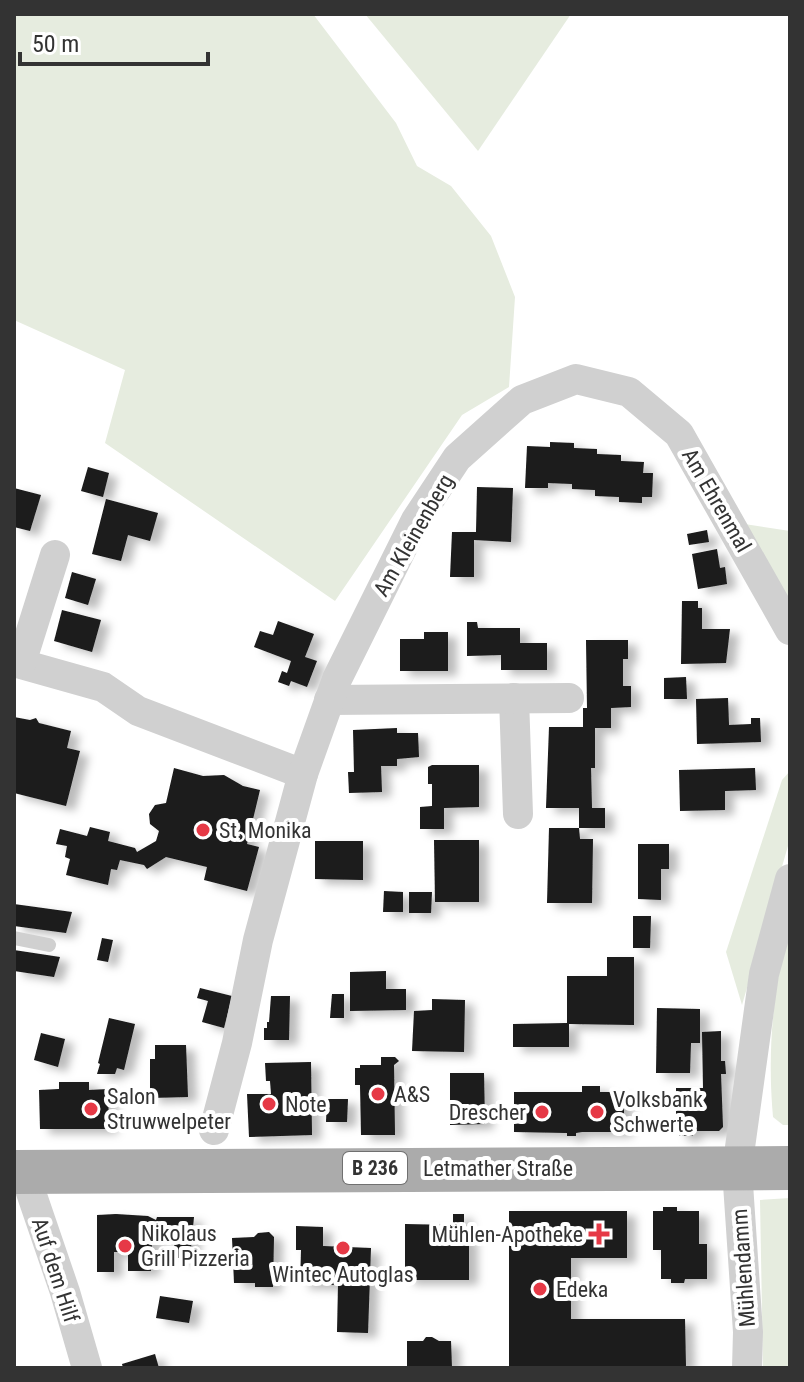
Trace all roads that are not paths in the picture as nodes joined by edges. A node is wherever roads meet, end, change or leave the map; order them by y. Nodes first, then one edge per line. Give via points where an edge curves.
1 (576, 379) joint
2 (55, 555) dead end
3 (790, 630) edge
4 (17, 662) edge
5 (514, 698) junction
6 (569, 698) dead end
7 (329, 700) junction
8 (303, 774) junction
9 (518, 814) dead end
10 (790, 879) edge
11 (14, 938) edge
12 (49, 945) dead end
13 (214, 1130) dead end
14 (790, 1168) edge
15 (737, 1169) junction
16 (19, 1172) edge
17 (87, 1368) edge
18 (747, 1368) edge

1 - 3 street, Am Ehrenmal via 629,392 679,434
1 - 7 street, Am Kleinenberg via 522,400 457,458 416,520
2 - 4 street
4 - 8 street via 103,687 138,711
5 - 6 street
5 - 7 street
5 - 9 street
7 - 8 street, Am Kleinenberg
8 - 13 street, Am Kleinenberg
10 - 15 street via 764,974
11 - 12 lane
14 - 15 main road, Letmather Straße / B 236
15 - 16 main road, Letmather Straße / B 236
15 - 18 street, Mühlendamm
16 - 17 street, Auf dem Hilf via 65,1292

